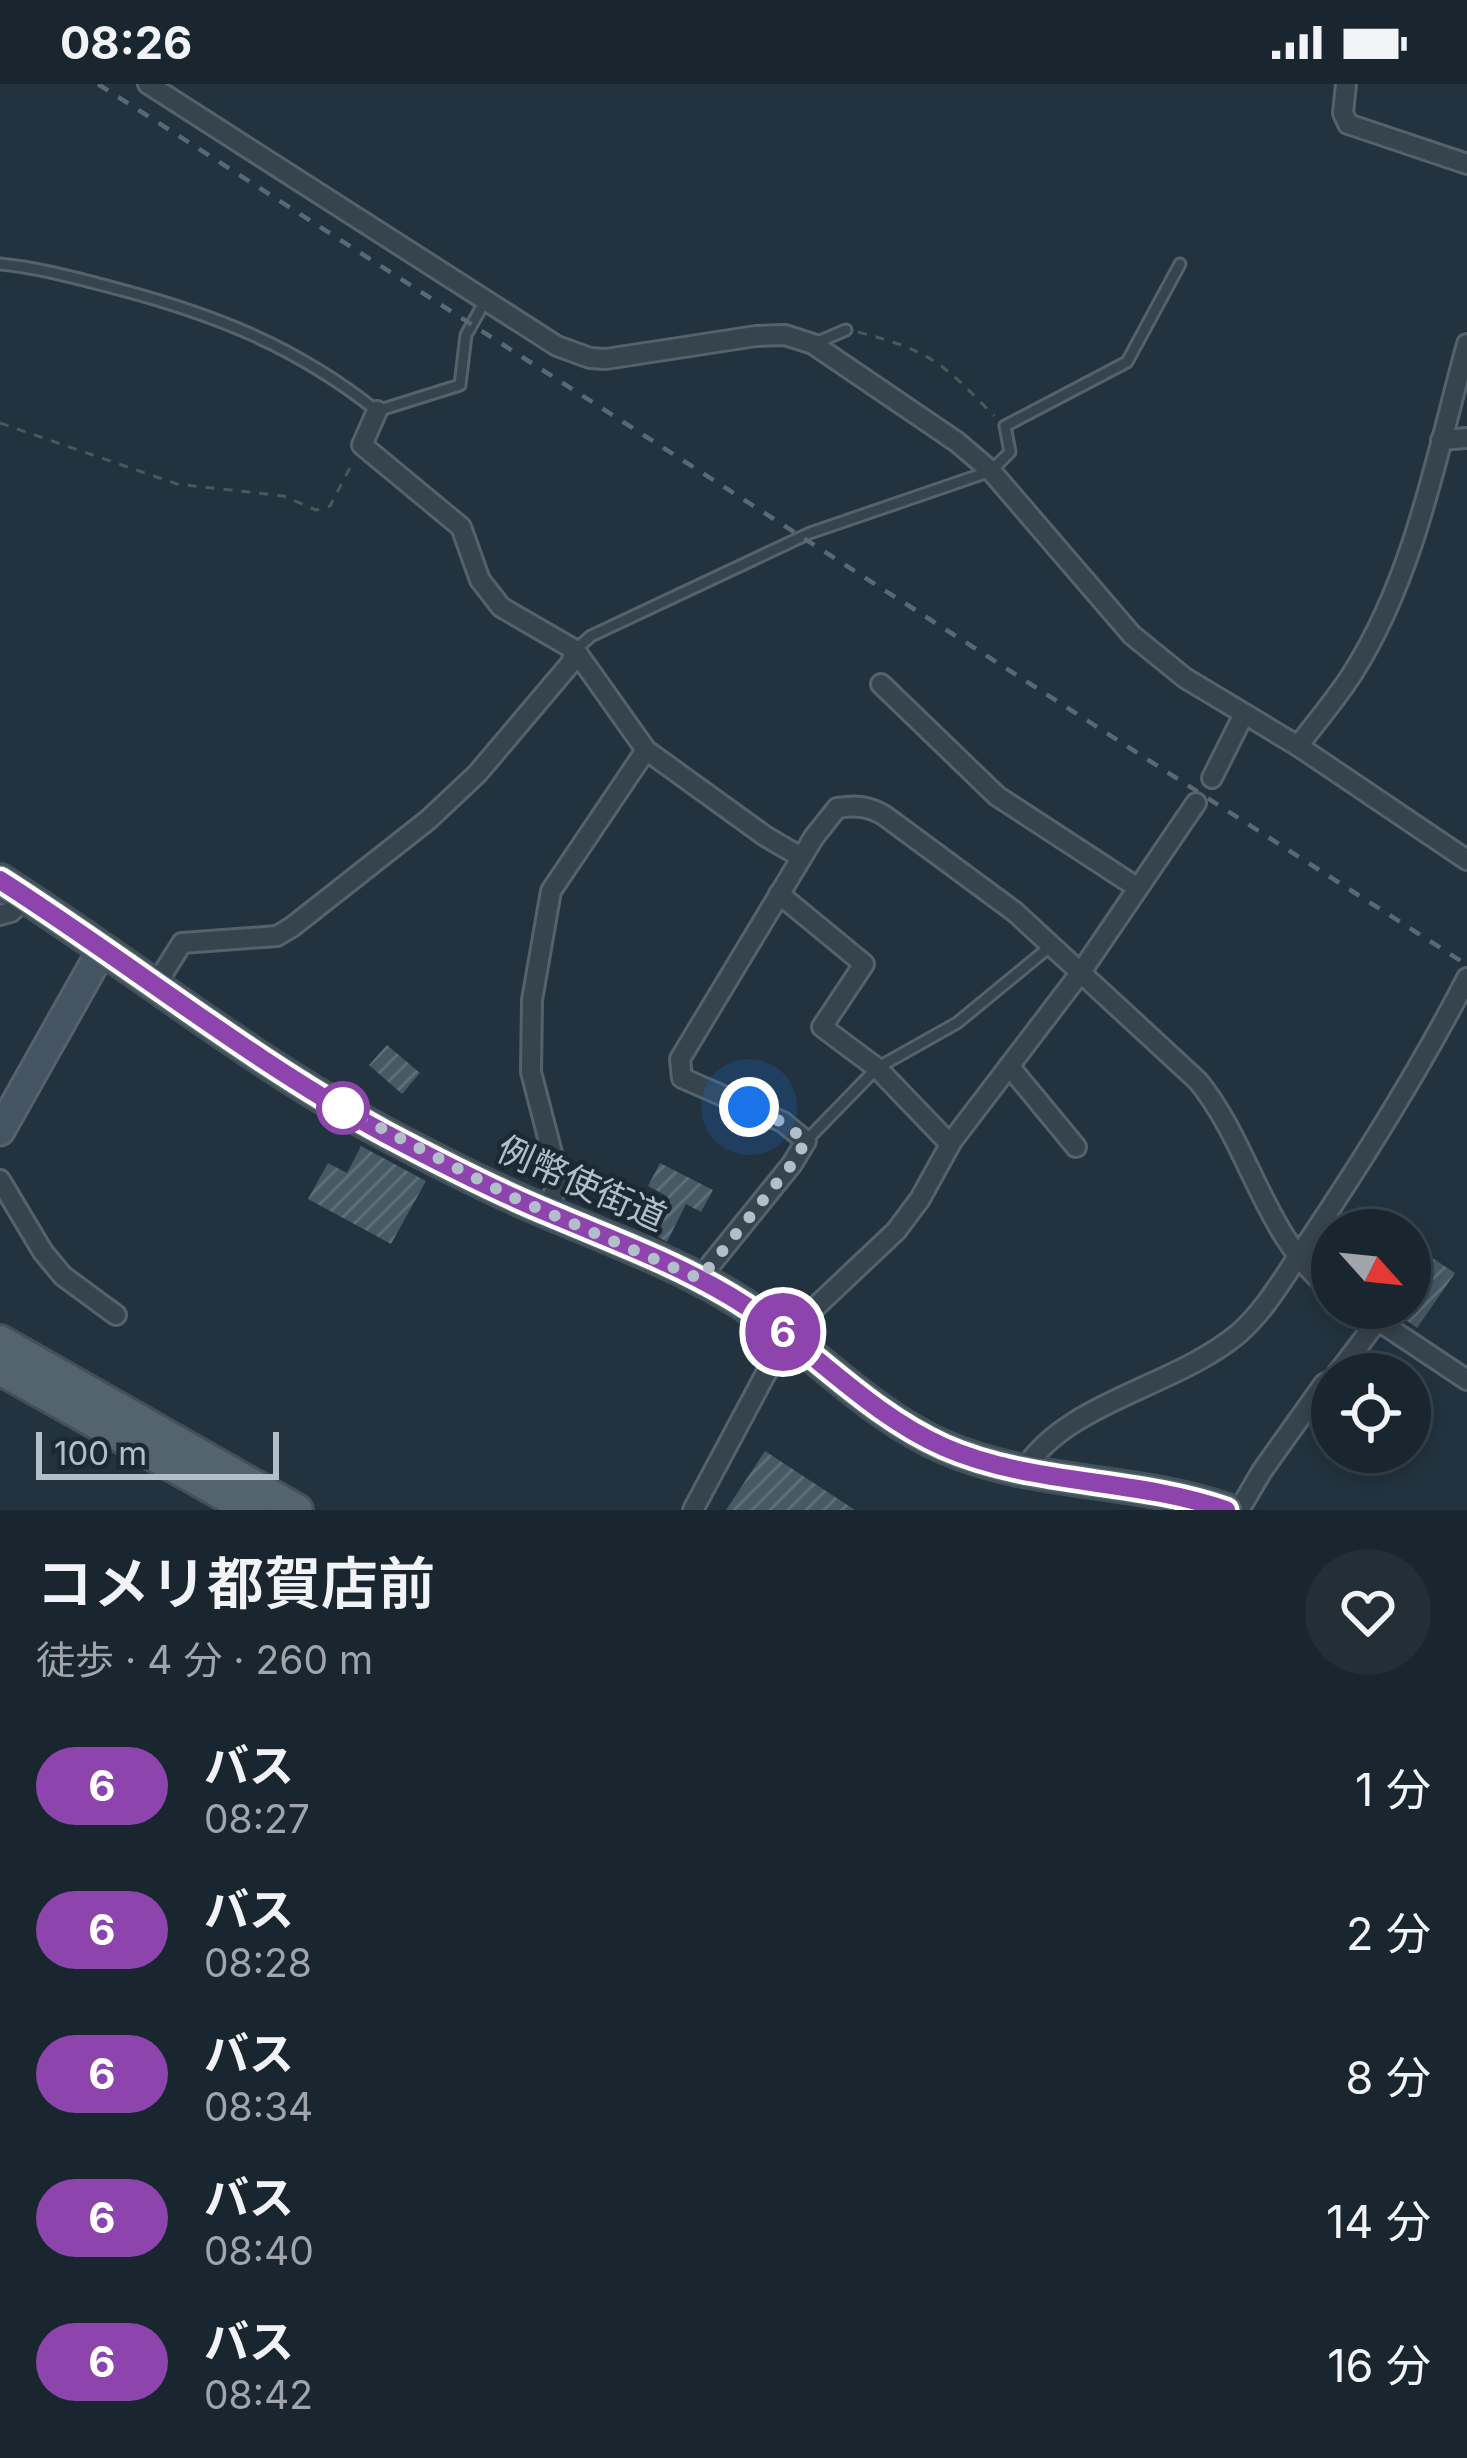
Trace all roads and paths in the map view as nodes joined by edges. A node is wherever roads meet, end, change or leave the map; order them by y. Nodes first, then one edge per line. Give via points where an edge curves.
1 (148, 84) edge
2 (1346, 84) edge
3 (1467, 164) edge
4 (0, 264) edge
5 (1180, 264) dead end
6 (485, 301) junction
7 (846, 330) joint
8 (813, 344) junction
9 (1467, 344) edge
10 (376, 411) junction
11 (0, 423) edge
12 (1004, 425) junction
13 (1467, 438) edge
14 (1441, 440) junction
15 (362, 445) junction
16 (991, 471) junction
17 (575, 650) junction
18 (881, 684) dead end
19 (1244, 714) junction
20 (1298, 746) junction
21 (646, 750) junction
22 (801, 857) junction
23 (1467, 860) edge
24 (13, 888) edge
25 (1138, 888) junction
26 (778, 895) junction
27 (0, 915) edge
28 (1052, 945) junction
29 (102, 950) junction
30 (1081, 972) junction
31 (1467, 978) edge
32 (155, 986) junction
33 (1009, 1066) junction
34 (877, 1068) junction
35 (0, 1131) edge
36 (806, 1141) junction
37 (950, 1144) junction
38 (1076, 1147) dead end
39 (0, 1180) edge
40 (549, 1214) junction
41 (1297, 1258) junction
42 (1311, 1271) edge
43 (700, 1279) junction
44 (116, 1315) dead end
45 (1371, 1329) edge
46 (1391, 1329) edge
47 (787, 1334) junction
48 (0, 1341) edge
49 (1353, 1353) edge
50 (0, 1369) edge
51 (1467, 1381) edge
52 (1311, 1402) edge
53 (1023, 1471) junction
54 (1151, 1501) edge
55 (251, 1510) edge
56 (297, 1510) edge
57 (693, 1510) edge
58 (1227, 1510) edge
59 (1238, 1510) edge

1 - 6 street
2 - 3 street via 1348,124
4 - 10 lane via 186,306 276,345
5 - 12 lane via 1127,362
6 - 8 street via 590,358 756,336
6 - 10 lane via 466,335 460,385
7 - 8 lane
7 - 12 path via 945,365
8 - 16 street
9 - 14 street
10 - 15 street
11 - 15 path via 176,484 283,496 323,510
12 - 16 lane via 1010,452
13 - 14 street
14 - 20 street via 1393,596 1355,670
15 - 17 street via 461,526 480,580 501,607
16 - 17 lane via 810,532
16 - 19 street via 1132,634
17 - 21 street
17 - 32 street via 546,696 428,820 277,937 182,943
18 - 25 street via 997,796
19 - 20 street
19 - 25 street
20 - 23 street
21 - 22 street
21 - 40 street via 551,891 532,1000 530,1072 558,1176
22 - 26 street
22 - 28 street via 837,808 871,807
24 - 27 street via 11,912
24 - 29 main road, 例幣使街道
25 - 30 street
26 - 34 street via 864,964 822,1027
26 - 36 street via 680,1059 682,1078 782,1122
28 - 30 street
28 - 34 lane via 957,1023
29 - 32 main road, 例幣使街道
29 - 35 street
30 - 33 street
30 - 41 street via 1218,1106
31 - 41 street via 1392,1115
32 - 40 main road, 例幣使街道 via 384,1132
33 - 37 street
33 - 38 street
34 - 36 lane
34 - 37 street
36 - 43 street
37 - 47 street via 896,1231
39 - 44 street via 63,1276
40 - 43 main road, 例幣使街道
41 - 42 street
41 - 53 street via 1241,1331 1177,1373 1076,1419 1048,1438
43 - 47 main road, 例幣使街道
45 - 49 street
46 - 51 street
47 - 53 main road, 例幣使街道 via 916,1433
47 - 57 street
48 - 56 main road
50 - 55 main road
52 - 59 street
53 - 54 main road, 例幣使街道
54 - 58 main road, 例幣使街道

